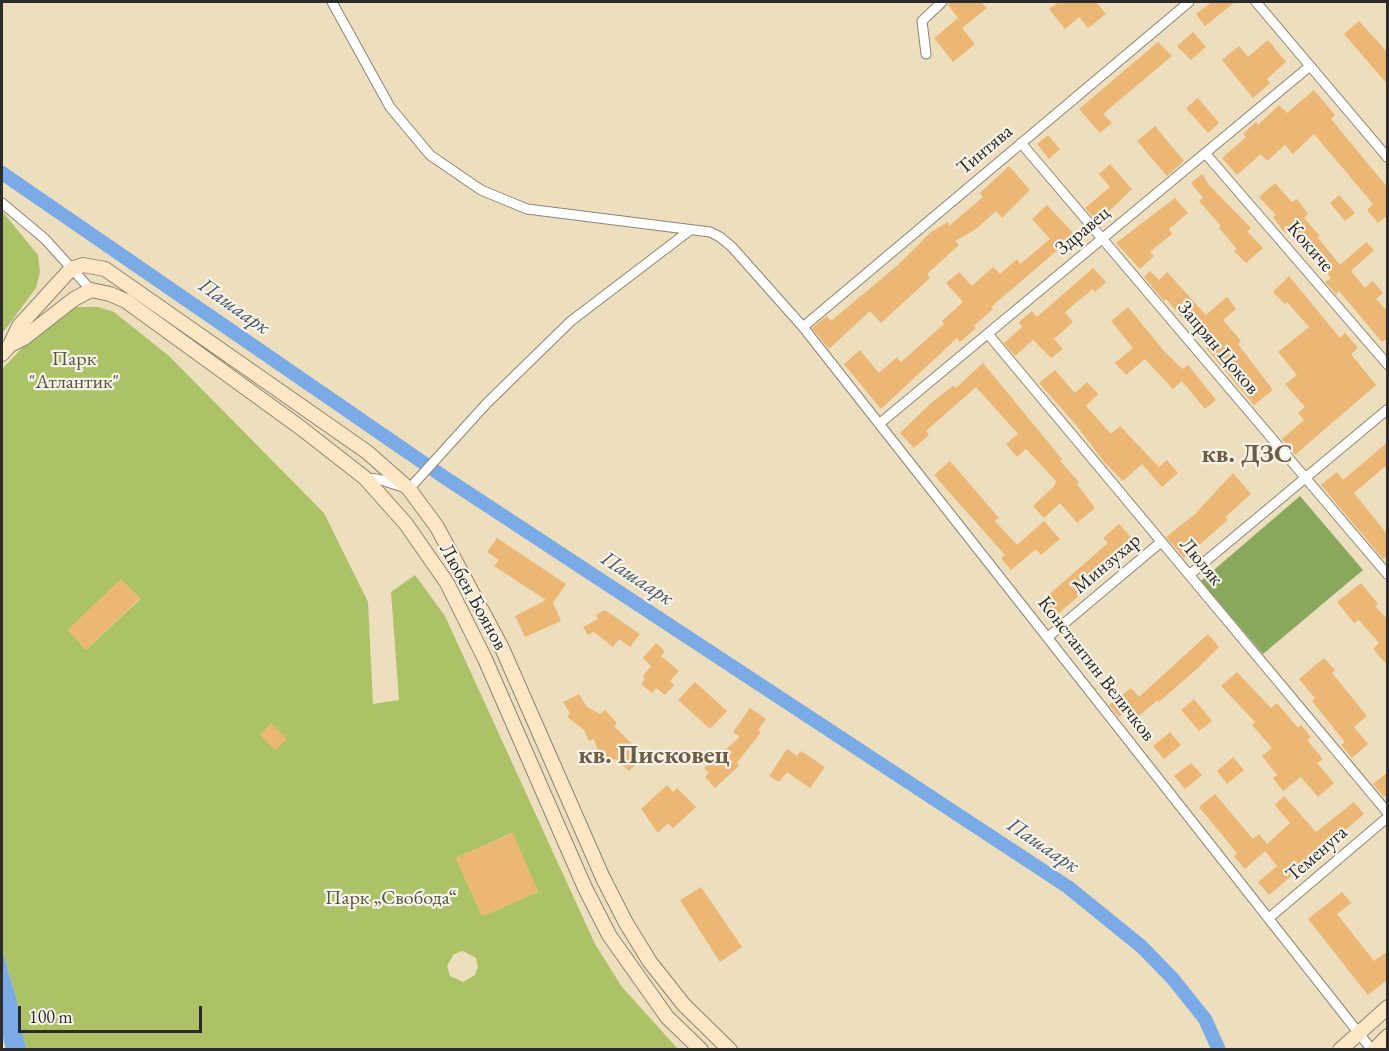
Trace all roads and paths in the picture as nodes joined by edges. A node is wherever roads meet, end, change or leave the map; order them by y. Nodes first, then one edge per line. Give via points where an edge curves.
1 (332, 2) edge
2 (942, 2) edge
3 (1189, 2) edge
4 (1256, 2) edge
5 (926, 54) dead end
6 (1310, 66) junction
7 (1021, 144) junction
8 (1205, 153) junction
9 (1388, 158) edge
10 (2, 203) edge
11 (689, 231) junction
12 (1102, 239) junction
13 (77, 267) junction
14 (91, 290) junction
15 (803, 327) junction
16 (988, 334) junction
17 (6, 349) edge
18 (1388, 365) edge
19 (1388, 409) edge
20 (879, 424) junction
21 (365, 478) junction
22 (1305, 478) junction
23 (409, 489) junction
24 (1161, 542) junction
25 (1189, 575) junction
26 (1388, 576) edge
27 (1048, 637) junction
28 (577, 815) junction
29 (1388, 815) edge
30 (559, 824) junction
31 (1269, 918) junction
32 (1388, 1007) edge
33 (1360, 1033) junction
34 (1388, 1036) edge
35 (700, 1050) edge
36 (730, 1050) edge
37 (1340, 1050) edge
38 (1373, 1050) edge

1 - 11 street, Константин Величков via 390,106 430,155 481,190 527,209
2 - 5 street via 922,21
3 - 7 street, Тинтява
4 - 6 street
6 - 8 street, Здравец
6 - 9 street
7 - 12 street, Запрян Цоков
7 - 15 street, Тинтява
8 - 12 street, Здравец
8 - 18 street, Кокиче
10 - 13 street
11 - 15 street, Константин Величков via 710,232 720,237
11 - 23 street via 571,321 487,403
12 - 16 street, Здравец
12 - 22 street, Запрян Цоков
13 - 14 street
13 - 17 street via 19,326
13 - 23 street, Любен Боянов via 116,274 368,452
14 - 17 street via 74,298
14 - 21 street, Любен Боянов via 126,301
15 - 20 street, Константин Величков
16 - 20 street, Здравец
16 - 24 street, Люляк
19 - 22 street
20 - 27 street, Константин Величков
21 - 23 street
21 - 30 street, Любен Боянов via 406,524 447,583 486,659
22 - 25 street
22 - 26 street, Запрян Цоков
23 - 28 street, Любен Боянов via 463,572 502,648
24 - 25 street, Люляк
24 - 27 street, Минзухар
25 - 29 street, Люляк
27 - 31 street, Константин Величков
28 - 30 street
28 - 36 street, Любен Боянов via 603,878 650,962 684,1005
29 - 31 street, Теменуга
30 - 35 street, Любен Боянов via 609,935 667,1017
31 - 33 street, Константин Величков
32 - 33 street
33 - 37 street
33 - 38 street, Константин Величков
34 - 38 street

